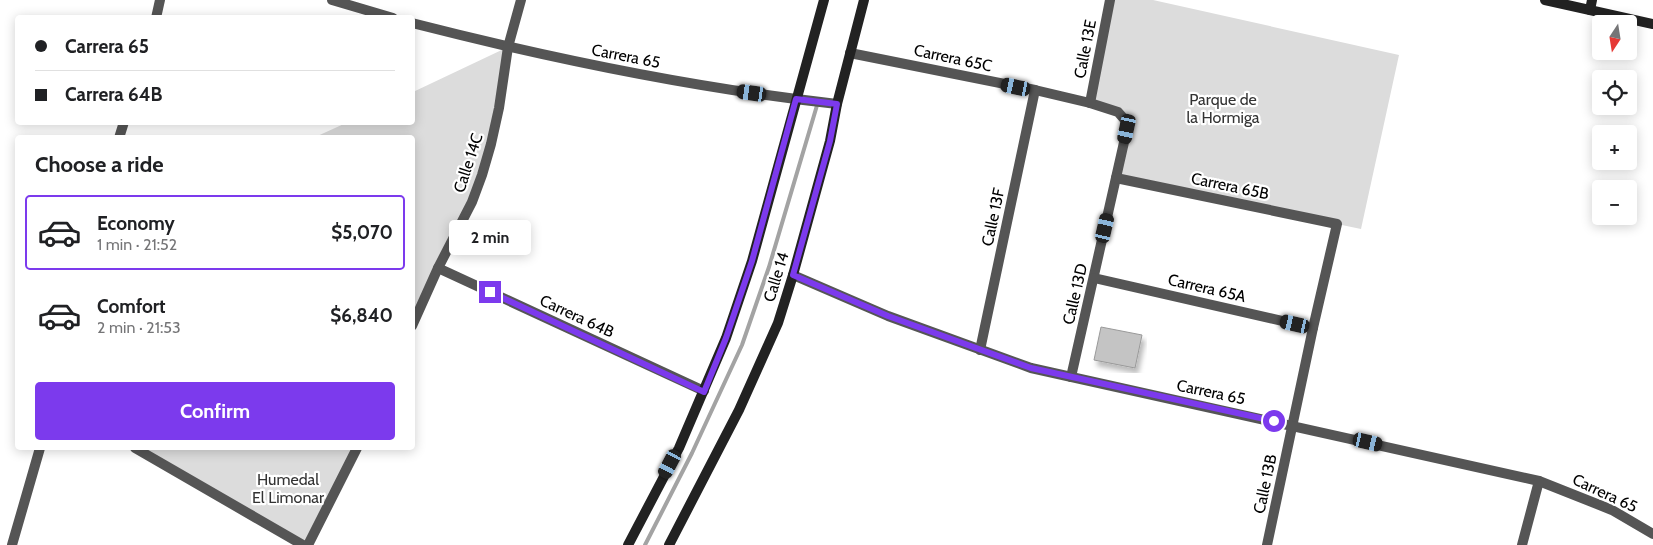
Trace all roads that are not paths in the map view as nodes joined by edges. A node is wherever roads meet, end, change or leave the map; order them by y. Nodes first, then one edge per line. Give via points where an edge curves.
1 (160, 0) edge
2 (332, 0) edge
3 (521, 0) edge
4 (824, 0) edge
5 (864, 0) edge
6 (1110, 0) edge
7 (1545, 0) edge
8 (1591, 5) edge
9 (157, 15) edge
10 (383, 15) edge
11 (415, 24) edge
12 (1653, 24) edge
13 (508, 47) junction
14 (850, 53) junction
15 (1035, 90) junction
16 (796, 99) junction
17 (1090, 103) junction
18 (837, 104) junction
19 (1127, 129) joint
20 (1116, 178) junction
21 (1337, 224) joint
22 (438, 268) junction
23 (793, 275) junction
24 (1094, 278) junction
25 (415, 319) edge
26 (1313, 328) junction
27 (980, 350) junction
28 (1071, 377) junction
29 (704, 392) junction
30 (1292, 425) junction
31 (39, 450) edge
32 (137, 450) edge
33 (356, 450) edge
34 (1540, 481) junction
35 (1653, 534) edge
36 (12, 545) edge
37 (303, 545) edge
38 (308, 545) edge
39 (628, 545) edge
40 (669, 545) edge
41 (1267, 545) edge
42 (1522, 545) edge

1 - 9 street
2 - 10 street
3 - 13 street, Calle 14C
4 - 16 street, Calle 14
5 - 14 street, Calle 14
6 - 17 street, Calle 13E
7 - 8 street
8 - 12 street
11 - 13 street, Carrera 65
13 - 16 street, Carrera 65 via 717,88
13 - 22 street, Calle 14C via 499,108 482,175 472,202
14 - 15 street, Carrera 65C
14 - 18 street, Calle 14
15 - 17 street, Carrera 65C
15 - 27 street, Calle 13F
16 - 18 street, Carrera 65
16 - 29 street, Calle 14 via 752,261
17 - 19 street, Carrera 65C via 1118,112
18 - 23 street, Calle 14
19 - 20 street, Calle 13D
20 - 21 street, Carrera 65B
20 - 24 street, Calle 13D
21 - 26 street, Calle 13B
22 - 25 street, Calle 14C
22 - 29 street, Carrera 64B
23 - 27 street, Carrera 65 via 888,316
23 - 40 street, Calle 14 via 762,362
24 - 26 street, Carrera 65A
24 - 28 street, Calle 13D
26 - 30 street, Calle 13B
27 - 28 street, Carrera 65 via 1031,368
28 - 30 street, Carrera 65
29 - 39 street, Calle 14 via 679,448
30 - 34 street, Carrera 65
30 - 41 street, Calle 13B
31 - 36 street
32 - 37 street
33 - 38 street
34 - 35 street, Carrera 65 via 1612,510
34 - 42 street

